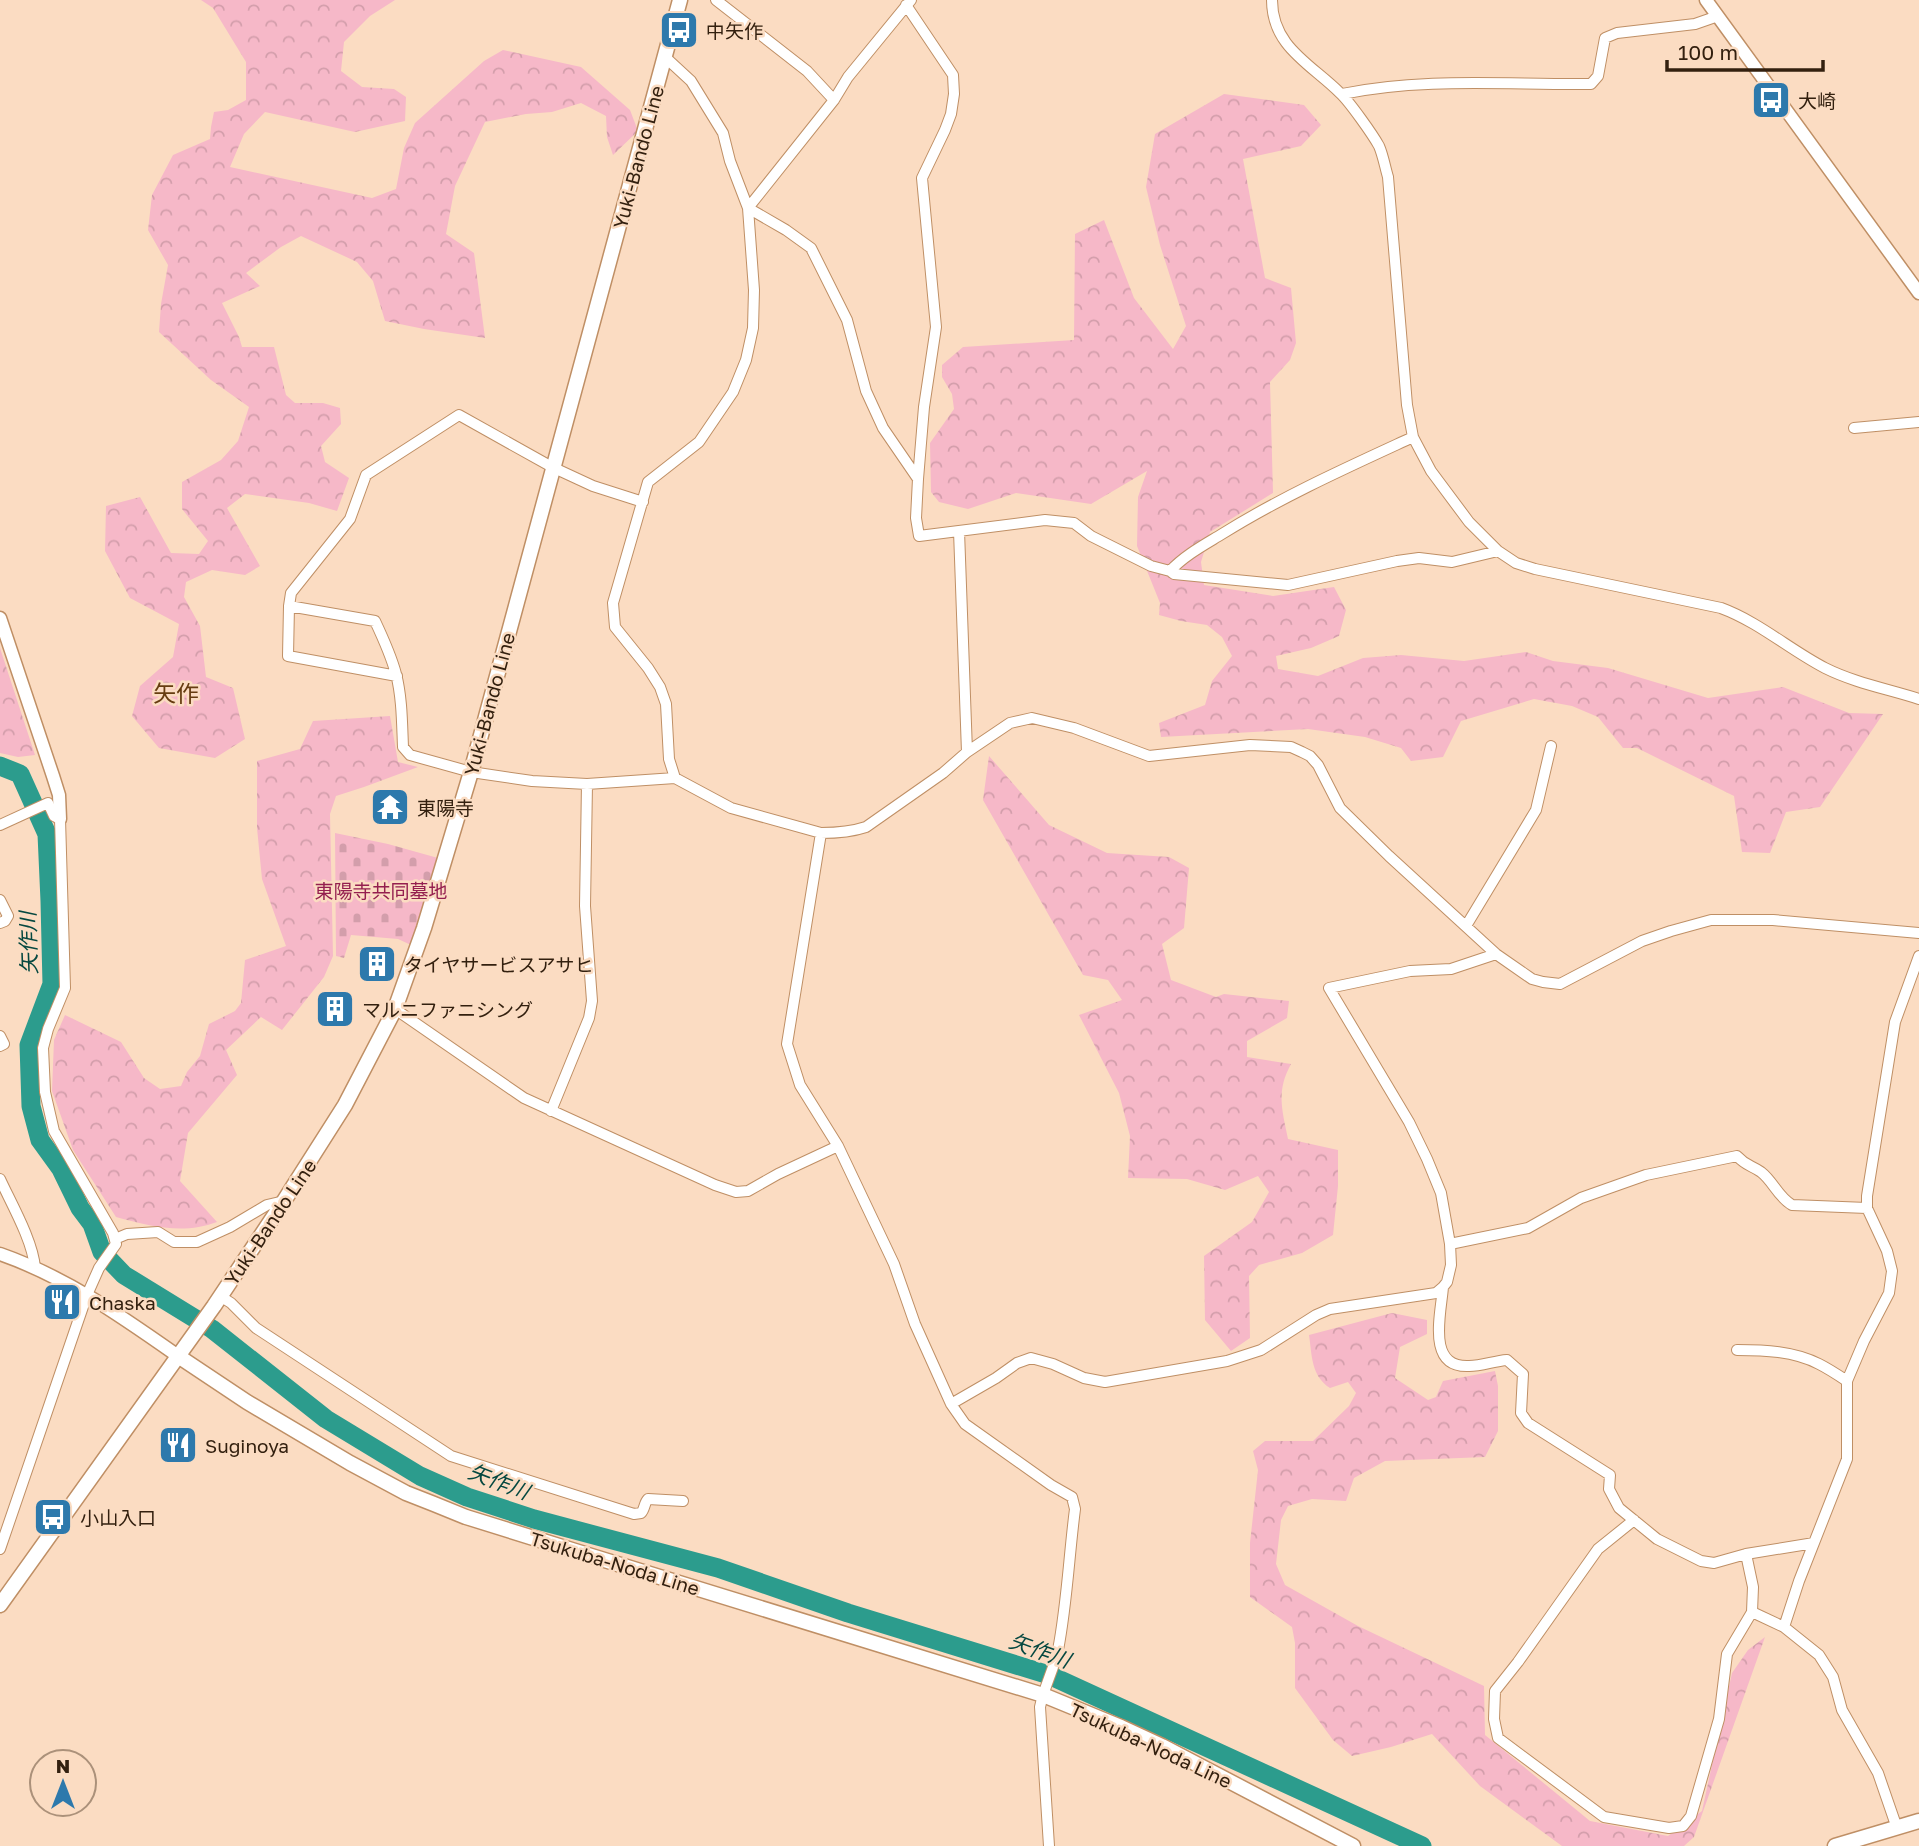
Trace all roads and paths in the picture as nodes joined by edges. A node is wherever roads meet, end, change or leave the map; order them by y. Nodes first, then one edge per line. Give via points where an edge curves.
1 (680, 0) edge
2 (716, 0) edge
3 (1272, 0) edge
4 (1706, 0) edge
5 (909, 3) edge
6 (1718, 16) junction
7 (665, 57) junction
8 (1342, 94) junction
9 (835, 100) junction
10 (748, 208) junction
11 (1919, 293) edge
12 (1919, 422) edge
13 (1853, 428) dead end
14 (1413, 436) junction
15 (552, 467) junction
16 (918, 479) junction
17 (643, 502) junction
18 (959, 531) junction
19 (1498, 551) junction
20 (1170, 571) junction
21 (289, 606) junction
22 (0, 618) edge
23 (397, 676) junction
24 (1919, 699) edge
25 (1551, 746) dead end
26 (967, 752) junction
27 (471, 772) junction
28 (676, 778) junction
29 (587, 784) junction
30 (60, 818) junction
31 (0, 825) edge
32 (821, 833) junction
33 (0, 900) edge
34 (0, 923) edge
35 (1466, 926) junction
36 (1919, 933) edge
37 (1496, 954) junction
38 (1919, 956) edge
39 (395, 1009) junction
40 (0, 1036) edge
41 (0, 1046) edge
42 (551, 1111) junction
43 (838, 1146) junction
44 (0, 1179) edge
45 (284, 1201) junction
46 (1867, 1208) junction
47 (114, 1244) junction
48 (1450, 1244) junction
49 (0, 1254) edge
50 (35, 1268) junction
51 (1444, 1287) junction
52 (88, 1295) junction
53 (217, 1301) junction
54 (1737, 1350) dead end
55 (178, 1356) junction
56 (1847, 1381) junction
57 (951, 1404) junction
58 (684, 1500) dead end
59 (1634, 1520) junction
60 (1814, 1543) junction
61 (0, 1549) edge
62 (1746, 1554) junction
63 (0, 1605) edge
64 (1752, 1612) junction
65 (1784, 1627) junction
66 (1044, 1690) junction
67 (1919, 1821) edge
68 (1897, 1828) junction
69 (1049, 1846) edge
70 (1353, 1846) edge
71 (1835, 1846) edge

1 - 7 main road, Yuki-Bando Line
2 - 9 street via 807,71
3 - 8 street via 1285,43
4 - 6 street
5 - 9 street via 848,77
5 - 16 street via 953,75 954,94 948,122 922,178 936,327
6 - 8 street via 1605,38 1598,75 1591,84 1432,84
6 - 11 street
7 - 10 street via 691,81 723,133
7 - 15 main road, Yuki-Bando Line
8 - 14 street via 1379,146 1388,177
9 - 10 street
10 - 16 street via 811,248 847,320 866,391 883,428
10 - 17 street via 754,290 746,360 733,392 699,442 648,482
12 - 13 street
14 - 19 street via 1469,522
14 - 20 street via 1243,520
15 - 17 street
15 - 21 street via 459,415 366,475 350,519 292,593
15 - 27 main road, Yuki-Bando Line
16 - 18 street via 919,536
17 - 28 street via 613,603 615,627 660,687 666,704 669,759
18 - 20 street via 1045,520 1074,523 1091,536
18 - 26 street
19 - 20 street via 1452,562 1397,561 1288,585
19 - 24 street via 1535,569 1733,613 1825,667
21 - 23 street via 375,621
21 - 23 street via 288,656
22 - 30 street via 54,776
23 - 27 street via 402,747 410,755
25 - 35 street via 1536,810
26 - 32 street via 866,827
26 - 35 street via 1010,723 1032,718 1149,756 1250,745 1291,747 1310,756 1340,807
27 - 29 street
27 - 39 main road, Yuki-Bando Line
28 - 29 street
28 - 32 street via 732,808
29 - 42 street via 585,906 592,1001
30 - 31 street via 48,803
30 - 47 street via 65,988 43,1048 45,1092 54,1131
32 - 43 street via 787,1044 800,1085
33 - 34 street via 8,916
35 - 37 street
36 - 37 street via 1773,920 1711,920 1642,942 1560,984 1532,979
37 - 48 street via 1451,970 1409,971 1329,988 1427,1159 1441,1193
38 - 46 street via 1895,1022
39 - 42 street via 504,1085
39 - 45 main road, Yuki-Bando Line via 345,1105
40 - 41 street via 4,1044
42 - 43 street via 736,1192 748,1191
43 - 57 street via 894,1264
44 - 50 street
45 - 47 street via 267,1205 197,1242 174,1242 158,1232 127,1234
45 - 53 main road, Yuki-Bando Line
46 - 48 street via 1792,1205 1762,1173 1737,1156 1646,1175 1581,1198 1528,1228
46 - 56 street via 1892,1271 1889,1293
47 - 52 street
48 - 51 street via 1451,1265
49 - 50 street
50 - 52 street
51 - 57 street via 1436,1293 1330,1309 1261,1350 1196,1368 1105,1382 1031,1358
51 - 59 street via 1438,1343 1443,1356 1459,1366 1507,1360 1523,1374 1521,1413 1528,1423 1610,1475 1609,1489 1619,1508
52 - 55 street
52 - 61 street
53 - 55 main road, Yuki-Bando Line
53 - 58 street via 231,1303 256,1328 451,1456 634,1514 644,1510 648,1499
54 - 56 street via 1793,1354
55 - 63 main road
55 - 66 main road, Tsukuba-Noda Line via 350,1463 406,1493 466,1517
56 - 60 street via 1847,1459
57 - 66 street via 965,1424 1072,1497 1075,1509 1061,1633
59 - 62 street via 1657,1539 1701,1561 1714,1563
59 - 64 street via 1598,1549 1495,1691 1498,1738 1604,1817 1669,1829 1684,1826 1691,1816 1719,1719 1727,1654
60 - 62 street
60 - 65 street
62 - 64 street via 1753,1587
64 - 65 street
65 - 68 street via 1819,1655 1833,1677 1842,1710 1878,1773
66 - 69 street via 1041,1730
66 - 70 main road, Tsukuba-Noda Line
67 - 68 main road
68 - 71 main road

